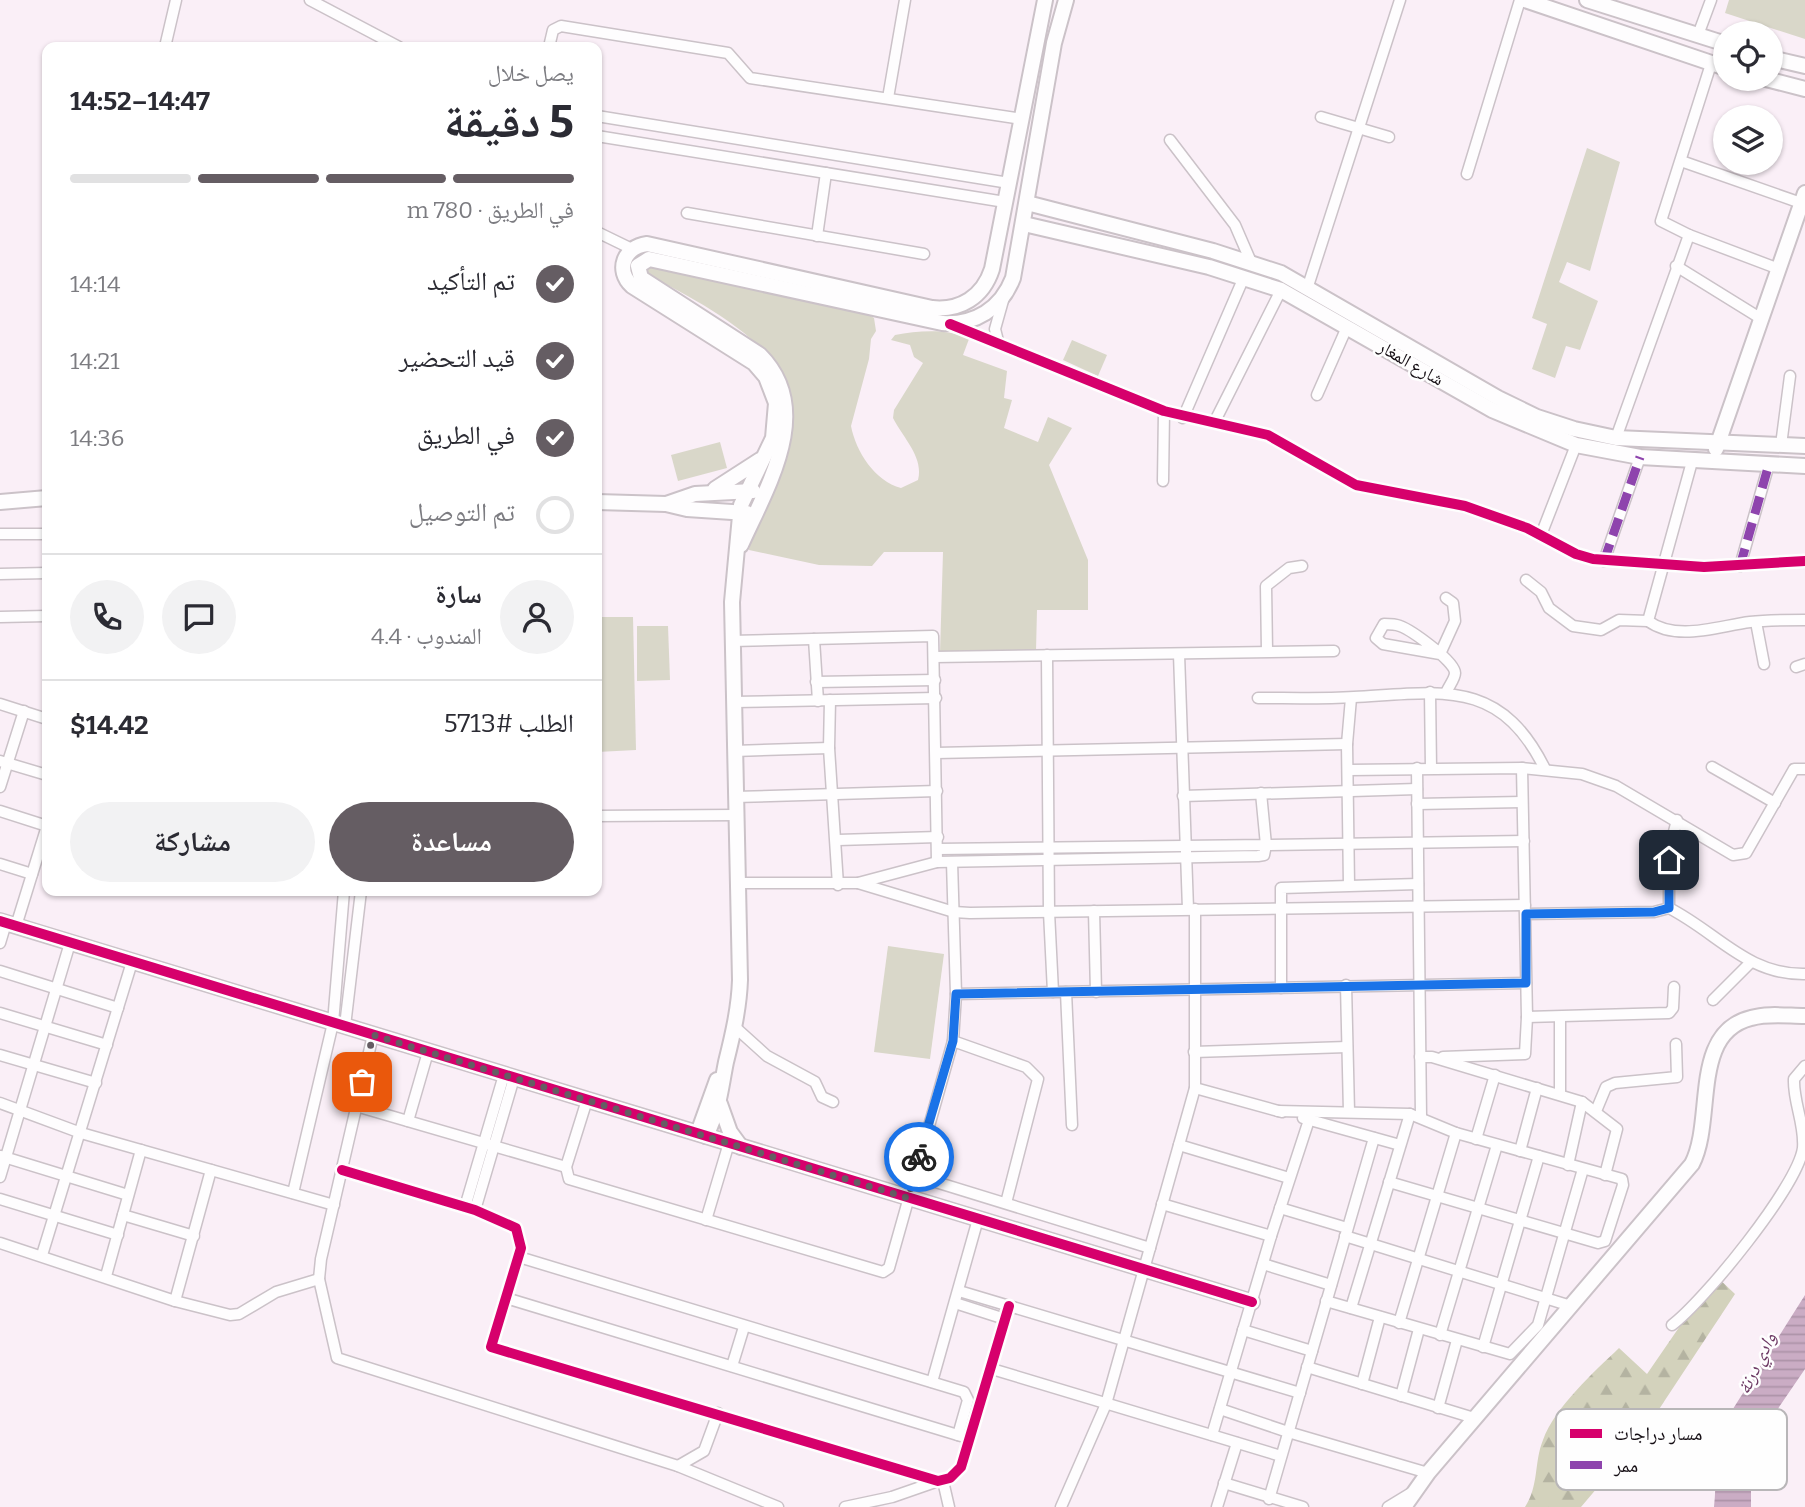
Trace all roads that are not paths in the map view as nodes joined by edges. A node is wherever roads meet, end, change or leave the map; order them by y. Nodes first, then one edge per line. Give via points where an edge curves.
1 (176, 0) edge
2 (310, 0) edge
3 (905, 0) edge
4 (1045, 0) edge
5 (1066, 0) edge
6 (1400, 0) edge
7 (1522, 0) edge
8 (1587, 0) edge
9 (1711, 0) edge
10 (1698, 35) junction
11 (1713, 40) edge
12 (166, 42) edge
13 (390, 42) edge
14 (549, 42) edge
15 (1783, 61) edge
16 (1711, 64) joint
17 (1805, 66) edge
18 (1783, 83) edge
19 (1805, 89) edge
20 (888, 98) junction
21 (602, 117) edge
22 (1321, 117) dead end
23 (1022, 118) junction
24 (1358, 127) junction
25 (602, 137) edge
26 (1389, 137) dead end
27 (1170, 140) dead end
28 (1681, 160) junction
29 (826, 173) junction
30 (1467, 174) dead end
31 (1009, 183) junction
32 (1803, 198) edge
33 (1005, 202) junction
34 (1027, 203) junction
35 (687, 214) dead end
36 (1024, 224) junction
37 (1800, 224) edge
38 (602, 234) edge
39 (1689, 235) junction
40 (817, 236) junction
41 (632, 249) junction
42 (1213, 251) junction
43 (924, 254) dead end
44 (1251, 262) junction
45 (1209, 267) junction
46 (1676, 267) junction
47 (1779, 269) junction
48 (1244, 277) junction
49 (1308, 286) junction
50 (1282, 290) junction
51 (1006, 293) junction
52 (1760, 318) junction
53 (950, 324) junction
54 (1347, 327) junction
55 (998, 341) junction
56 (1790, 376) dead end
57 (1317, 395) dead end
58 (1495, 404) junction
59 (1164, 411) junction
60 (1183, 418) junction
61 (1214, 423) junction
62 (1616, 438) junction
63 (1717, 443) junction
64 (1576, 444) junction
65 (1781, 445) junction
66 (1805, 446) edge
67 (764, 457) junction
68 (1640, 457) junction
69 (1693, 458) junction
70 (1714, 460) junction
71 (1769, 464) junction
72 (1805, 466) edge
73 (1163, 481) dead end
74 (748, 489) junction
75 (705, 494) junction
76 (763, 495) junction
77 (42, 498) edge
78 (0, 502) edge
79 (602, 502) edge
80 (666, 503) junction
81 (717, 512) junction
82 (755, 512) junction
83 (740, 514) junction
84 (0, 534) edge
85 (42, 534) edge
86 (1541, 535) junction
87 (738, 543) junction
88 (1605, 561) junction
89 (1805, 561) edge
90 (1666, 563) junction
91 (1302, 566) dead end
92 (1740, 566) junction
93 (42, 573) edge
94 (0, 574) edge
95 (1526, 580) dead end
96 (1446, 598) dead end
97 (0, 617) edge
98 (42, 617) edge
99 (1805, 620) edge
100 (1648, 621) junction
101 (1756, 622) junction
102 (814, 639) junction
103 (732, 641) junction
104 (1267, 651) junction
105 (1334, 651) dead end
106 (1179, 654) junction
107 (1440, 654) junction
108 (1047, 655) junction
109 (934, 657) junction
110 (1764, 664) dead end
111 (935, 680) junction
112 (816, 682) junction
113 (1430, 692) junction
114 (1446, 693) junction
115 (936, 698) junction
116 (1258, 698) dead end
117 (1351, 698) junction
118 (830, 700) junction
119 (818, 701) junction
120 (734, 702) junction
121 (0, 704) edge
122 (24, 711) junction
123 (42, 717) edge
124 (1347, 744) junction
125 (829, 748) junction
126 (1182, 750) junction
127 (734, 751) junction
128 (1047, 752) junction
129 (936, 753) junction
130 (4, 762) edge
131 (1712, 767) dead end
132 (1417, 768) junction
133 (1431, 768) junction
134 (1522, 768) junction
135 (1805, 768) edge
136 (1545, 769) junction
137 (1349, 770) junction
138 (42, 773) edge
139 (0, 787) edge
140 (1417, 789) junction
141 (1349, 790) junction
142 (937, 792) junction
143 (1261, 793) junction
144 (834, 794) junction
145 (1183, 796) junction
146 (735, 797) junction
147 (1522, 802) junction
148 (1775, 803) junction
149 (1417, 804) junction
150 (0, 811) edge
151 (735, 815) junction
152 (602, 816) edge
153 (1678, 820) junction
154 (42, 824) edge
155 (938, 837) junction
156 (838, 840) junction
157 (1524, 841) junction
158 (42, 842) edge
159 (1348, 842) junction
160 (1418, 844) junction
161 (1266, 845) junction
162 (938, 849) junction
163 (1185, 852) junction
164 (1049, 855) junction
165 (937, 862) junction
166 (952, 862) junction
167 (0, 864) edge
168 (32, 874) junction
169 (737, 883) junction
170 (858, 883) junction
171 (1418, 884) junction
172 (838, 885) junction
173 (1349, 885) junction
174 (344, 896) edge
175 (360, 896) edge
176 (1419, 906) junction
177 (1280, 908) junction
178 (1669, 908) junction
179 (1191, 909) junction
180 (1526, 909) junction
181 (1094, 911) junction
182 (954, 912) junction
183 (1049, 912) junction
184 (7, 924) edge
185 (0, 943) edge
186 (70, 943) junction
187 (132, 962) junction
188 (1750, 963) junction
189 (0, 971) edge
190 (1805, 974) edge
191 (1526, 983) junction
192 (1419, 984) junction
193 (1346, 985) junction
194 (1674, 987) dead end
195 (1281, 988) junction
196 (56, 989) junction
197 (1194, 989) junction
198 (1053, 992) junction
199 (1066, 992) junction
200 (1096, 992) junction
201 (956, 994) junction
202 (1713, 1000) dead end
203 (118, 1008) junction
204 (0, 1013) edge
205 (1805, 1016) edge
206 (1527, 1017) junction
207 (1560, 1017) junction
208 (339, 1024) junction
209 (45, 1026) junction
210 (736, 1028) junction
211 (373, 1035) junction
212 (953, 1041) junction
213 (1676, 1044) dead end
214 (107, 1045) junction
215 (1347, 1047) junction
216 (428, 1052) junction
217 (1194, 1052) junction
218 (0, 1055) edge
219 (1420, 1057) junction
220 (1432, 1057) junction
221 (33, 1065) junction
222 (1805, 1066) edge
223 (509, 1076) junction
224 (1494, 1076) junction
225 (96, 1083) junction
226 (1537, 1087) junction
227 (1195, 1088) junction
228 (1560, 1094) junction
229 (587, 1100) junction
230 (715, 1101) junction
231 (833, 1102) dead end
232 (1582, 1102) junction
233 (0, 1103) edge
234 (356, 1106) junction
235 (20, 1109) junction
236 (1278, 1111) junction
237 (1596, 1111) junction
238 (1349, 1112) junction
239 (1415, 1116) junction
240 (1309, 1120) junction
241 (408, 1121) junction
242 (1072, 1125) dead end
243 (678, 1128) junction
244 (81, 1133) junction
245 (1456, 1133) junction
246 (702, 1135) junction
247 (1374, 1138) junction
248 (1476, 1139) junction
249 (489, 1144) junction
250 (1179, 1144) junction
251 (735, 1145) junction
252 (1400, 1145) junction
253 (1497, 1145) junction
254 (141, 1150) junction
255 (1520, 1151) junction
256 (1539, 1156) junction
257 (3, 1157) edge
258 (1568, 1165) junction
259 (566, 1167) junction
260 (1583, 1168) junction
261 (211, 1170) junction
262 (342, 1170) junction
263 (913, 1175) junction
264 (1605, 1175) junction
265 (0, 1177) edge
266 (68, 1177) junction
267 (1289, 1178) junction
268 (1389, 1182) junction
269 (293, 1193) junction
270 (128, 1195) junction
271 (1437, 1196) junction
272 (908, 1198) junction
273 (0, 1199) edge
274 (1006, 1203) junction
275 (1162, 1204) junction
276 (334, 1205) junction
277 (470, 1208) junction
278 (1280, 1208) junction
279 (1479, 1208) junction
280 (123, 1215) junction
281 (55, 1216) junction
282 (978, 1219) junction
283 (706, 1220) junction
284 (1520, 1220) junction
285 (1346, 1232) junction
286 (1563, 1232) junction
287 (118, 1235) junction
288 (194, 1236) junction
289 (1271, 1236) junction
290 (0, 1244) edge
291 (1370, 1244) junction
292 (1150, 1248) junction
293 (42, 1255) junction
294 (519, 1257) junction
295 (1419, 1259) junction
296 (1263, 1264) junction
297 (1144, 1269) junction
298 (1461, 1272) junction
299 (106, 1276) junction
300 (319, 1279) junction
301 (1501, 1284) junction
302 (1331, 1285) junction
303 (959, 1291) junction
304 (506, 1298) junction
305 (1544, 1298) junction
306 (175, 1301) junction
307 (1326, 1301) junction
308 (1251, 1302) junction
309 (955, 1303) junction
310 (1009, 1306) junction
311 (1571, 1306) junction
312 (1351, 1308) junction
313 (1380, 1317) junction
314 (1005, 1319) junction
315 (1399, 1323) junction
316 (1672, 1325) dead end
317 (744, 1327) junction
318 (1419, 1329) junction
319 (1243, 1330) junction
320 (1440, 1335) junction
321 (1124, 1340) junction
322 (1457, 1340) junction
323 (1483, 1347) junction
324 (1312, 1351) junction
325 (732, 1366) junction
326 (1307, 1367) junction
327 (992, 1369) junction
328 (1231, 1372) junction
329 (932, 1382) junction
330 (1362, 1384) junction
331 (1300, 1393) junction
332 (1401, 1396) junction
333 (1106, 1404) junction
334 (1438, 1408) junction
335 (1220, 1409) junction
336 (718, 1413) junction
337 (1474, 1419) junction
338 (1288, 1432) junction
339 (958, 1435) junction
340 (1212, 1435) junction
341 (969, 1439) junction
342 (1237, 1443) junction
343 (1281, 1457) junction
344 (678, 1466) junction
345 (1428, 1472) junction
346 (941, 1481) junction
347 (1224, 1483) junction
348 (1413, 1492) junction
349 (1269, 1499) junction
350 (778, 1507) edge
351 (845, 1507) edge
352 (949, 1507) edge
353 (1061, 1507) edge
354 (1217, 1507) edge
355 (1303, 1507) edge
356 (1388, 1507) edge
357 (1404, 1507) edge

1 - 12 street
2 - 13 street
3 - 20 street
4 - 23 main road
5 - 34 main road via 1054,43
6 - 24 street
7 - 16 main road
7 - 30 street
8 - 10 main road
9 - 10 street
10 - 11 main road
14 - 20 street via 558,26 728,53 750,78
15 - 17 main road
16 - 28 street
18 - 19 main road
20 - 23 street
21 - 31 street
22 - 24 street
23 - 31 main road
24 - 26 street
24 - 49 street
25 - 29 street
27 - 44 street via 1235,225
28 - 32 street
28 - 39 street via 1661,220
29 - 33 street
29 - 40 street
31 - 33 main road
32 - 37 main road
33 - 41 main road via 987,282 968,302 946,309 652,245
34 - 36 main road
34 - 42 main road, شارع المغار
35 - 40 street
36 - 45 main road, شارع المغار
36 - 51 main road
37 - 47 main road
38 - 41 street
39 - 46 street
39 - 47 street
40 - 43 street
41 - 67 main road via 623,268 628,282 747,358 766,377 774,394 776,420
42 - 44 main road, شارع المغار
42 - 45 main road
44 - 49 main road, شارع المغار
45 - 48 main road, شارع المغار
46 - 52 street
46 - 62 street
47 - 52 main road
48 - 50 main road, شارع المغار
48 - 60 street
49 - 58 main road, شارع المغار
50 - 54 main road, شارع المغار
50 - 61 street
51 - 53 main road via 982,315
51 - 55 street via 996,329
52 - 63 main road
53 - 55 street
53 - 76 main road via 649,259 640,263 641,278 754,350 777,376 788,422
54 - 57 street
54 - 58 main road, شارع المغار
55 - 59 street
56 - 65 street
58 - 62 main road, شارع المغار
58 - 64 main road, شارع المغار
59 - 60 street
59 - 73 street
60 - 61 street
61 - 86 street via 1268,435 1356,485 1465,506
62 - 63 main road, شارع المغار
63 - 65 main road, شارع المغار
63 - 70 main road
64 - 68 main road, شارع المغار
64 - 86 street
65 - 66 main road, شارع المغار
67 - 74 main road
67 - 75 main road
68 - 69 main road, شارع المغار
68 - 88 street
69 - 70 main road, شارع المغار
69 - 90 street
70 - 71 main road, شارع المغار
71 - 72 main road, شارع المغار
71 - 92 street
74 - 75 main road
74 - 76 main road
74 - 83 main road
75 - 80 main road
76 - 82 main road
77 - 78 main road
79 - 80 main road
80 - 81 main road
81 - 83 main road
81 - 87 main road via 728,521
82 - 83 main road
82 - 87 main road
83 - 87 main road
84 - 85 street
86 - 88 street via 1576,554
87 - 103 main road
88 - 90 street
89 - 92 street
90 - 92 street
90 - 100 street
91 - 104 street via 1289,568 1266,586
93 - 94 street
95 - 100 street via 1541,592 1549,608 1573,626 1601,630 1619,620
96 - 107 street via 1456,615
97 - 98 street
99 - 101 street
100 - 101 street via 1678,631
101 - 110 street
102 - 103 street
102 - 109 street via 933,636
102 - 112 street
103 - 120 main road
104 - 105 street
104 - 106 street
106 - 108 street
106 - 126 street
107 - 107 street via 1400,626 1384,624 1377,632 1376,638 1383,644
107 - 114 street via 1455,672
108 - 109 street
108 - 128 street
109 - 111 street
111 - 112 street
111 - 115 street
112 - 119 street
113 - 114 street
113 - 117 street
113 - 133 street
114 - 136 street via 1467,696 1513,720 1531,740
115 - 118 street
115 - 129 street
116 - 117 street
117 - 124 street
118 - 119 street
118 - 125 street
119 - 120 street
120 - 127 main road
121 - 122 street
122 - 123 street
122 - 130 street
124 - 126 street
124 - 137 street
125 - 127 street
125 - 144 street
126 - 128 street
126 - 145 street
127 - 146 main road
128 - 129 street
128 - 164 street
129 - 142 street
130 - 138 street
130 - 139 street
131 - 148 street
132 - 133 street
132 - 137 street
132 - 140 street
133 - 134 street
134 - 136 street
134 - 147 street
135 - 148 street via 1794,769
136 - 153 street via 1582,774 1616,786
137 - 141 street
140 - 141 street
140 - 149 street
141 - 143 street
141 - 159 street
142 - 144 street
142 - 155 street
143 - 145 street
143 - 161 street
144 - 146 street
144 - 156 street
145 - 163 street
146 - 151 main road
147 - 149 street
147 - 157 street
148 - 153 street via 1740,856
149 - 160 street
150 - 154 street
151 - 152 street
151 - 169 main road
153 - 178 street via 1669,851
155 - 156 street
155 - 162 street
156 - 172 street
157 - 160 street
157 - 180 street
158 - 168 street
159 - 160 street
159 - 161 street
159 - 173 street
160 - 171 street
161 - 163 street via 1264,855 1258,856
162 - 164 street
162 - 165 street
163 - 164 street
163 - 179 street
164 - 166 street
164 - 183 street
165 - 166 street
165 - 170 street
166 - 182 street
167 - 168 street
168 - 184 street
169 - 172 street
169 - 210 main road via 740,980
170 - 172 street
170 - 182 street
171 - 173 street
171 - 176 street
173 - 177 street via 1281,887
174 - 208 street
175 - 208 street
176 - 177 street
176 - 180 street
176 - 192 street
177 - 179 street
177 - 195 street
178 - 180 street via 1654,912
178 - 188 street
179 - 181 street
179 - 197 street
180 - 191 street
181 - 183 street
181 - 200 street
182 - 183 street
182 - 201 street
183 - 198 street
184 - 185 street
184 - 186 main road
186 - 187 main road
186 - 196 street
187 - 203 street
187 - 208 main road
188 - 190 street via 1774,972
188 - 202 street
189 - 196 street
191 - 192 street
191 - 206 street
192 - 193 street
192 - 219 street
193 - 195 street
193 - 215 street
194 - 207 street via 1669,1013
195 - 197 street
196 - 203 street
196 - 209 street
197 - 200 street
197 - 217 street
198 - 199 street
198 - 201 street
199 - 200 street
199 - 242 street
201 - 212 street
203 - 214 street
204 - 209 street
205 - 311 main road via 1751,1017 1720,1039 1710,1063 1703,1134 1692,1164
206 - 207 street
206 - 220 street via 1525,1054
207 - 228 street
208 - 211 main road
208 - 269 street
209 - 214 street
209 - 221 street
210 - 230 main road
210 - 231 street via 778,1063 815,1082 822,1097
211 - 216 main road
211 - 234 street
212 - 263 street
212 - 274 street via 1026,1066 1038,1079
213 - 237 street via 1677,1077 1615,1083 1606,1087
214 - 225 street
215 - 217 street
215 - 238 street
216 - 223 main road
216 - 241 street
217 - 227 street
218 - 221 street
219 - 220 street
219 - 239 street
220 - 224 street
221 - 225 street
221 - 235 street
222 - 316 street via 1794,1079 1803,1132 1794,1171 1690,1312
223 - 229 main road
223 - 249 street
224 - 226 street
224 - 248 street
225 - 244 street
226 - 228 street
226 - 255 street
227 - 236 street
227 - 250 street
228 - 232 street
229 - 243 main road
229 - 259 street
230 - 243 main road
230 - 246 main road
230 - 251 main road
232 - 237 street
232 - 258 street
233 - 235 street
234 - 241 street
234 - 262 street
235 - 244 street
235 - 257 street
236 - 238 street
236 - 240 street
237 - 264 street via 1617,1129
238 - 239 street
239 - 245 street
239 - 252 street
240 - 247 street
240 - 267 street
241 - 249 street
243 - 246 main road
244 - 254 street
244 - 266 street
245 - 248 street
245 - 271 street
246 - 251 main road
247 - 252 street
247 - 285 street
248 - 253 street
249 - 259 street
249 - 277 street
250 - 267 street
250 - 275 street
251 - 272 main road
251 - 283 street
252 - 268 street
253 - 255 street
253 - 279 street
254 - 261 street
254 - 270 street
255 - 256 street
256 - 258 street
256 - 284 street
257 - 265 street
257 - 266 street
258 - 260 street
259 - 283 street via 569,1180
260 - 264 street
260 - 286 street
261 - 269 street
261 - 288 street
262 - 276 street
262 - 277 street
263 - 272 street
263 - 274 street
264 - 286 street via 1622,1180 1623,1185 1605,1241
266 - 270 street
266 - 281 street
267 - 278 street
268 - 271 street
268 - 291 street
269 - 276 street
270 - 280 street
271 - 279 street
271 - 295 street
272 - 282 main road
272 - 283 street via 889,1268 883,1272
273 - 281 street
274 - 292 street
275 - 289 street
275 - 292 street
276 - 300 street
277 - 294 street via 516,1228 522,1242
278 - 285 street
278 - 289 street
279 - 284 street
279 - 298 street
280 - 287 street
280 - 288 street
281 - 287 street
281 - 293 street
282 - 297 main road
282 - 303 street
284 - 286 street
284 - 301 street
285 - 291 street
285 - 302 street
286 - 305 street
287 - 299 street
288 - 306 street
289 - 296 street
290 - 293 street
291 - 295 street
291 - 312 street
292 - 297 street
293 - 299 street
294 - 304 street
294 - 317 street
295 - 298 street
295 - 315 street
296 - 302 street
296 - 308 street
297 - 308 main road
297 - 321 street
298 - 301 street
298 - 320 street
299 - 306 street
300 - 306 street via 276,1292 234,1315
300 - 344 street via 340,1361
301 - 305 street
301 - 323 street
302 - 307 street
303 - 309 street
303 - 310 street
304 - 325 street
304 - 336 street via 491,1347
305 - 311 street
305 - 323 street via 1538,1325 1510,1353
307 - 312 street
307 - 324 street
308 - 319 street
309 - 314 street
309 - 329 street
310 - 314 street
310 - 321 street
311 - 337 main road
312 - 313 street
313 - 315 street
313 - 330 street
314 - 327 street
315 - 318 street
317 - 325 street
317 - 329 street
318 - 320 street
318 - 332 street
319 - 324 street
319 - 328 street
320 - 322 street
321 - 328 street
321 - 333 street
322 - 323 street
322 - 334 street
324 - 326 street
325 - 339 street
326 - 330 street
326 - 331 street
327 - 333 street
327 - 341 street
328 - 331 street
328 - 335 street
329 - 339 street via 968,1395
330 - 332 street
331 - 338 street
332 - 334 street
333 - 340 street
333 - 353 street
334 - 337 street
335 - 338 street
335 - 340 street
336 - 344 street via 704,1451
336 - 346 street
337 - 345 main road
338 - 343 street
338 - 345 street
339 - 341 street
340 - 342 street
341 - 346 street via 961,1467
342 - 343 street
342 - 347 street
343 - 349 street
344 - 350 street
345 - 348 main road
346 - 351 street
346 - 352 street
347 - 349 street
347 - 354 street
348 - 356 street
348 - 357 main road
349 - 355 street

